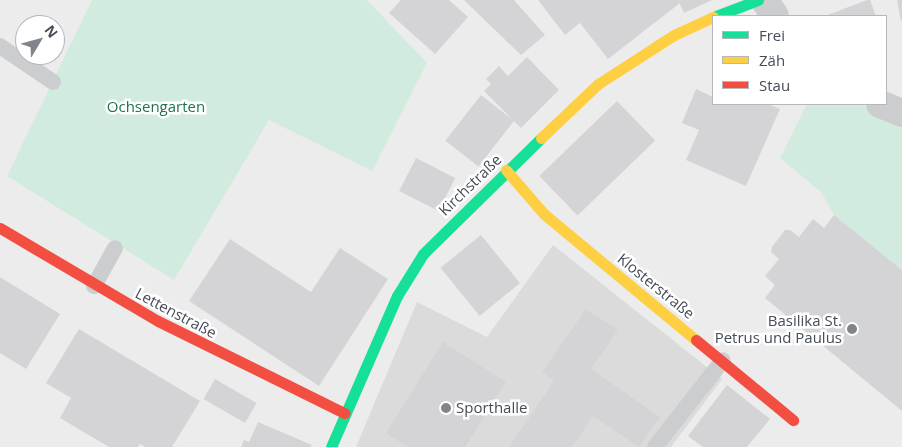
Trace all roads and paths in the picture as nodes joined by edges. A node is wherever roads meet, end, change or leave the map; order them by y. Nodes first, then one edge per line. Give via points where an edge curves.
1 (758, 0) edge
2 (764, 0) edge
3 (720, 15) edge
4 (773, 15) edge
5 (712, 18) edge
6 (0, 46) edge
7 (53, 82) dead end
8 (882, 105) edge
9 (902, 114) edge
10 (506, 170) junction
11 (0, 228) edge
12 (115, 248) dead end
13 (94, 286) junction
14 (723, 360) junction
15 (344, 413) junction
16 (793, 420) dead end
17 (331, 447) edge
18 (655, 447) edge

1 - 3 street, Kirchstraße
2 - 4 street
5 - 10 street, Kirchstraße via 674,35 609,75
6 - 7 lane
8 - 9 street
10 - 14 street, Klosterstraße via 544,214
10 - 15 street, Kirchstraße via 423,254 397,296
11 - 13 street, Lettenstraße
12 - 13 lane
13 - 15 street, Lettenstraße
14 - 16 street, Klosterstraße
14 - 18 lane
15 - 17 street, Kirchstraße

